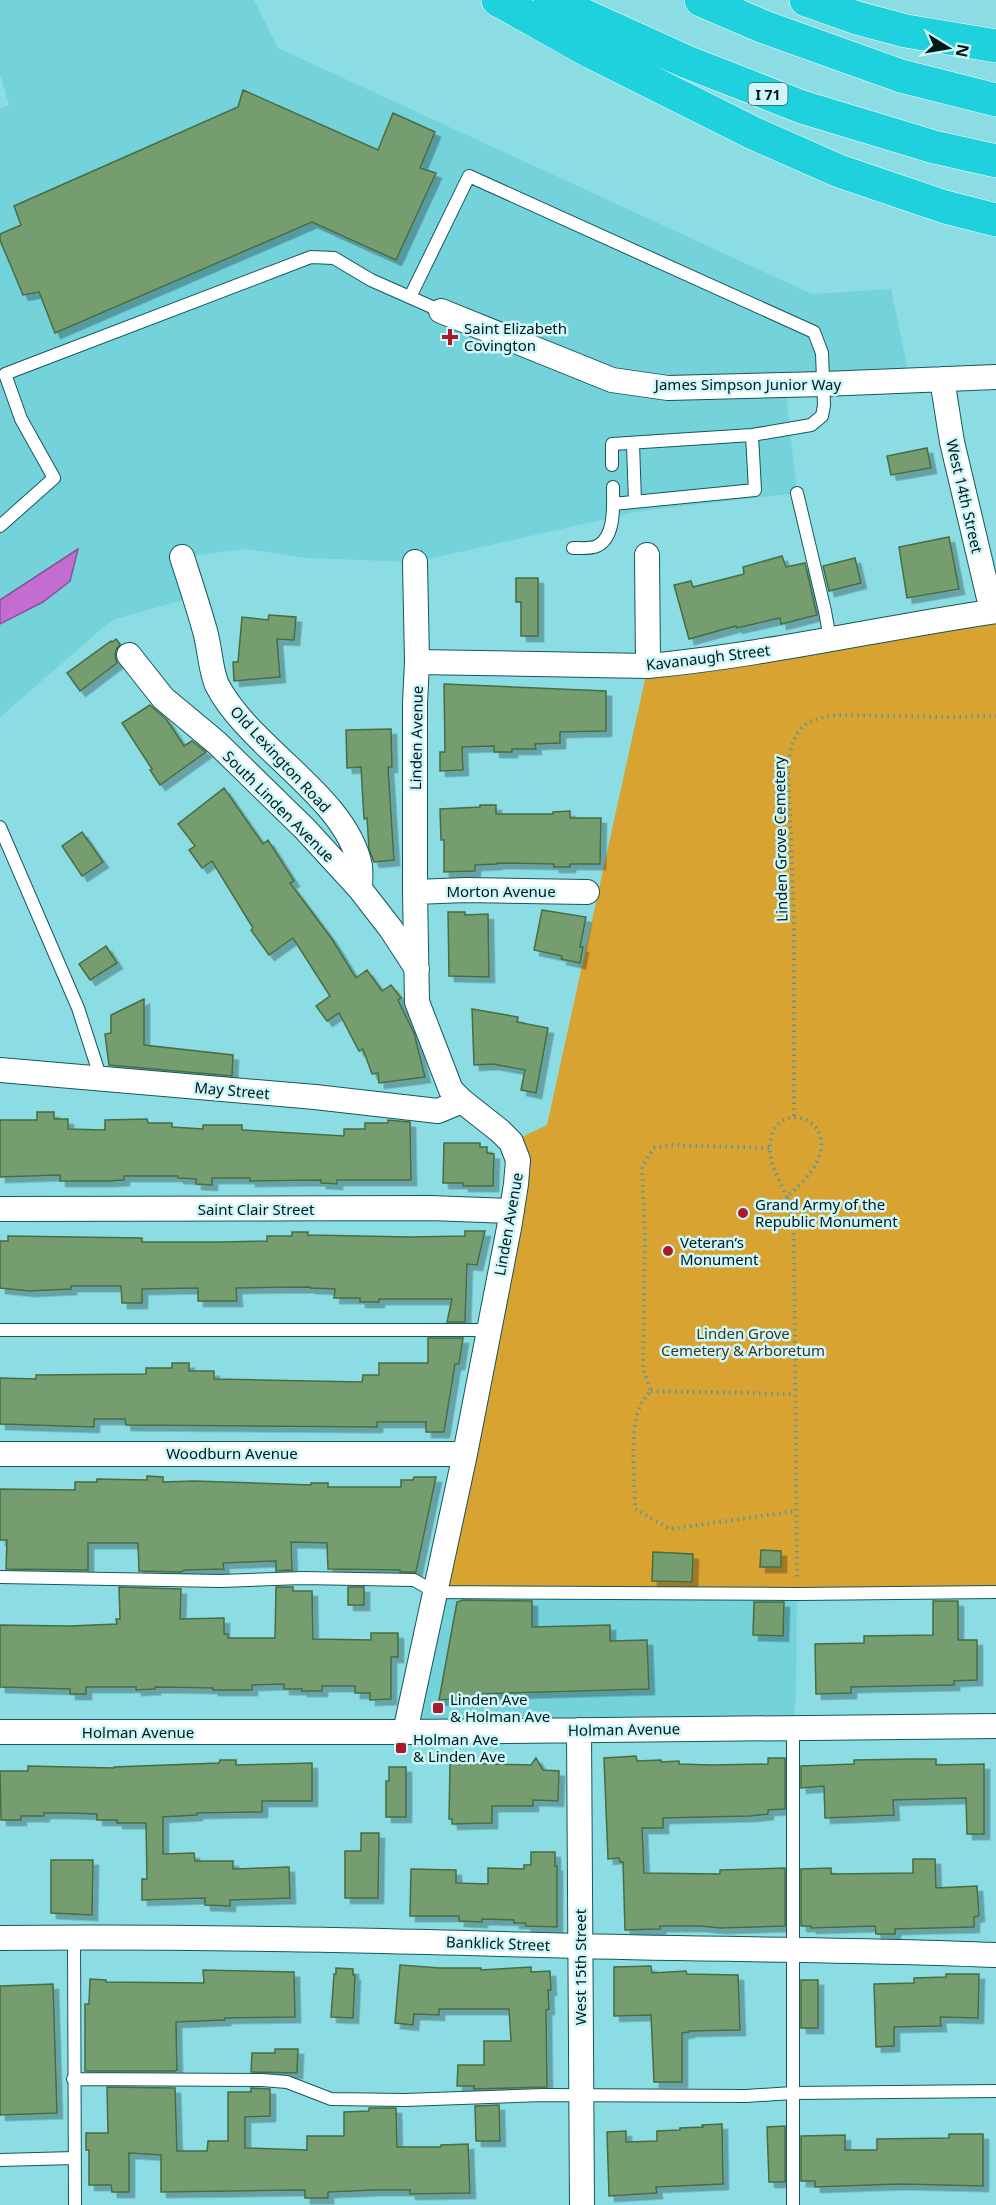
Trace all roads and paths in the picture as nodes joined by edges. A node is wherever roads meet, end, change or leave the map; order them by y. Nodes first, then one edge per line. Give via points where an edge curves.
1 (498, 0) edge
2 (550, 0) edge
3 (701, 0) edge
4 (806, 0) edge
5 (996, 46) edge
6 (996, 100) edge
7 (996, 161) edge
8 (996, 220) edge
9 (410, 297) junction
10 (441, 312) joint
11 (996, 376) edge
12 (942, 379) junction
13 (824, 384) junction
14 (752, 435) junction
15 (633, 444) junction
16 (612, 465) dead end
17 (613, 487) dead end
18 (797, 493) dead end
19 (635, 502) junction
20 (613, 504) junction
21 (0, 526) edge
22 (573, 548) dead end
23 (647, 555) dead end
24 (182, 557) dead end
25 (415, 562) dead end
26 (994, 611) edge
27 (830, 639) junction
28 (129, 655) dead end
29 (417, 662) junction
30 (648, 666) junction
31 (996, 716) edge
32 (0, 827) edge
33 (360, 889) junction
34 (415, 892) junction
35 (587, 892) dead end
36 (417, 969) junction
37 (0, 1070) edge
38 (101, 1079) junction
39 (462, 1101) junction
40 (794, 1116) junction
41 (769, 1148) junction
42 (788, 1197) junction
43 (0, 1209) edge
44 (512, 1211) junction
45 (0, 1330) edge
46 (488, 1330) junction
47 (651, 1391) junction
48 (794, 1395) junction
49 (0, 1454) edge
50 (465, 1454) junction
51 (796, 1511) junction
52 (0, 1576) edge
53 (435, 1592) junction
54 (996, 1592) edge
55 (797, 1594) junction
56 (793, 1726) junction
57 (996, 1726) edge
58 (579, 1730) junction
59 (0, 1732) edge
60 (405, 1732) junction
61 (74, 1937) junction
62 (0, 1938) edge
63 (580, 1946) junction
64 (793, 1950) junction
65 (996, 1955) edge
66 (73, 2079) junction
67 (996, 2091) edge
68 (793, 2093) junction
69 (580, 2096) junction
70 (74, 2158) junction
71 (0, 2160) edge
72 (75, 2205) edge
73 (582, 2205) edge
74 (793, 2205) edge

1 - 8 highway via 591,52 839,171
2 - 7 highway, I 71 via 687,62 802,106 934,147
3 - 6 highway via 901,76
4 - 5 highway via 906,31
9 - 10 lane
9 - 13 lane via 469,176 814,332 822,353
9 - 21 lane via 370,280 334,258 312,257 5,374 21,419 54,478
10 - 13 street, James Simpson Junior Way via 612,380 668,387
11 - 12 street, James Simpson Junior Way
12 - 13 street, James Simpson Junior Way
12 - 26 street, West 14th Street via 952,442
13 - 14 lane via 822,416 811,425
14 - 15 lane
14 - 19 lane via 755,490
15 - 16 lane via 612,444
15 - 19 lane
17 - 20 lane
18 - 27 lane
19 - 20 lane
20 - 22 lane via 606,538 597,547
23 - 30 street
24 - 33 street, Old Lexington Road via 216,683 253,733 312,789 349,837 360,867
25 - 29 street, Linden Avenue
26 - 27 street, Kavanaugh Street
27 - 30 street, Kavanaugh Street
28 - 33 street, South Linden Avenue via 163,698 233,759
29 - 30 street, Kavanaugh Street
29 - 34 street, Linden Avenue
31 - 40 path, Linden Grove Cemetery via 838,715 807,722 798,730 788,764 794,920
32 - 38 lane via 78,1008
33 - 36 street, South Linden Avenue
34 - 35 street, Morton Avenue
34 - 36 street, Linden Avenue
36 - 39 street, Linden Avenue via 417,1002 451,1090
37 - 38 street, May Street
38 - 39 street, May Street via 438,1111
39 - 44 street, Linden Avenue via 511,1142 518,1160
40 - 41 path via 783,1118 772,1132
40 - 42 path via 806,1118 815,1127 821,1152 811,1172
41 - 42 path
41 - 47 path via 669,1145 654,1148 642,1167 643,1369
42 - 48 path via 794,1238
43 - 44 street, Saint Clair Street
44 - 46 street, Linden Avenue
45 - 46 lane
46 - 50 street, Linden Avenue
47 - 48 path
47 - 51 path via 637,1414 635,1509 670,1529
48 - 51 path
49 - 50 street, Woodburn Avenue
50 - 53 street, Linden Avenue
51 - 55 path
52 - 53 lane via 414,1580
53 - 55 lane
53 - 60 street, Linden Avenue
54 - 55 lane
56 - 57 street, Holman Avenue
56 - 58 street, Holman Avenue
56 - 64 lane
58 - 60 street, Holman Avenue
58 - 63 street, West 15th Street
59 - 60 street, Holman Avenue
61 - 62 street, Banklick Street
61 - 63 street, Banklick Street
61 - 66 lane
63 - 64 street, Banklick Street
63 - 69 street, West 15th Street
64 - 65 street, Banklick Street
64 - 68 lane
66 - 69 lane via 262,2079 287,2082 331,2099
66 - 70 lane
67 - 68 lane
68 - 69 lane
68 - 74 lane
69 - 73 street, West 15th Street
70 - 71 lane
70 - 72 lane

